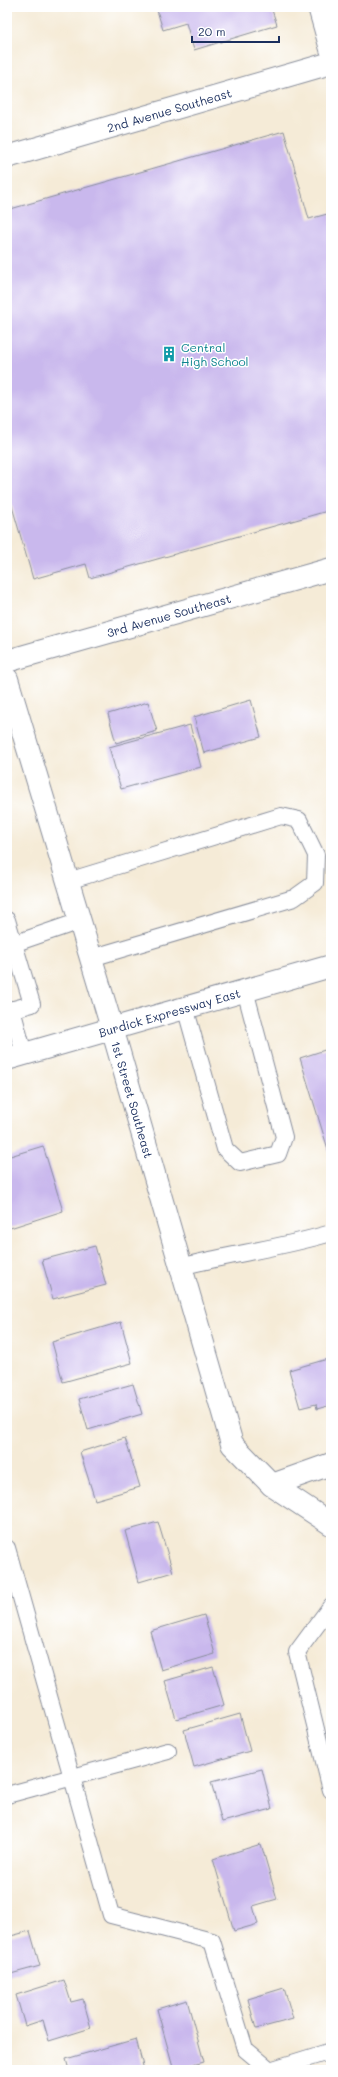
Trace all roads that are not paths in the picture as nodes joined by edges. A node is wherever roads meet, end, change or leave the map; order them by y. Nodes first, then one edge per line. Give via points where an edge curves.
1 (319, 7) edge
2 (331, 49) edge
3 (331, 63) edge
4 (7, 157) edge
5 (331, 569) edge
6 (7, 661) edge
7 (7, 679) edge
8 (68, 881) junction
9 (7, 920) edge
10 (80, 921) junction
11 (10, 945) edge
12 (91, 958) junction
13 (331, 966) edge
14 (246, 990) junction
15 (185, 1007) junction
16 (9, 1010) edge
17 (112, 1028) junction
18 (15, 1056) edge
19 (331, 1233) edge
20 (180, 1267) junction
21 (331, 1464) edge
22 (272, 1484) junction
23 (331, 1524) edge
24 (7, 1548) edge
25 (331, 1606) edge
26 (168, 1751) dead end
27 (74, 1778) junction
28 (331, 1790) edge
29 (7, 1796) edge
30 (331, 2051) edge

1 - 2 street
3 - 4 street, 2nd Avenue Southeast
5 - 6 street, 3rd Avenue Southeast
7 - 8 street, 1st Street Southeast
8 - 10 street, 1st Street Southeast
8 - 12 lane via 281,816 299,820 316,855 315,883 294,898
9 - 11 lane
10 - 11 lane
10 - 12 street, 1st Street Southeast
11 - 16 lane via 32,1004
12 - 17 street, 1st Street Southeast
13 - 14 street, Burdick Expressway East
14 - 15 street, Burdick Expressway East
14 - 15 lane via 284,1137 278,1154 240,1163 225,1149
15 - 17 street, Burdick Expressway East
16 - 18 lane
17 - 18 street, Burdick Expressway East
17 - 20 street, 1st Street Southeast
19 - 20 lane via 302,1242 217,1257
20 - 22 street, 1st Street Southeast via 232,1444
21 - 22 street
22 - 23 street, 1st Street Southeast
24 - 27 lane
25 - 28 lane via 297,1652
26 - 27 lane
27 - 29 lane
27 - 30 lane via 111,1915 212,1941 245,2049 270,2070

